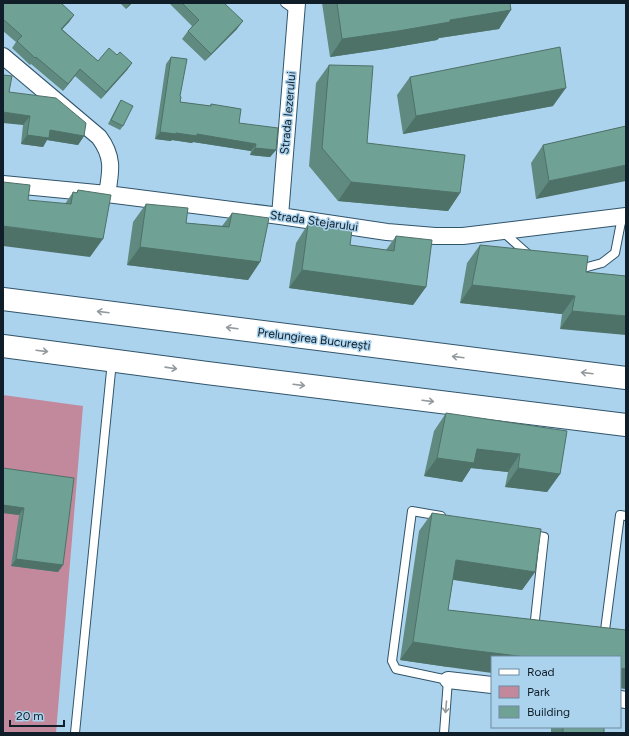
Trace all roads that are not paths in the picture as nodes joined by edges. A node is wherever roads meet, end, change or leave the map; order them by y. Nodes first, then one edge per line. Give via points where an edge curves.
1 (293, 6) edge
2 (3, 56) edge
3 (3, 184) edge
4 (108, 194) junction
5 (280, 216) junction
6 (624, 217) edge
7 (502, 231) junction
8 (536, 261) edge
9 (572, 268) edge
10 (3, 298) edge
11 (3, 346) edge
12 (112, 360) junction
13 (626, 378) edge
14 (626, 425) edge
15 (626, 516) edge
16 (451, 518) edge
17 (521, 532) edge
18 (541, 630) edge
19 (604, 638) edge
20 (448, 680) junction
21 (491, 685) edge
22 (75, 733) edge
23 (444, 733) edge

1 - 5 street, Strada Iezerului
2 - 4 street via 89,128 106,146 110,158
3 - 4 street, Strada Stejarului
4 - 5 street, Strada Stejarului
5 - 7 street, Strada Stejarului via 387,232 435,236 463,236
6 - 7 street, Strada Stejarului
6 - 9 lane via 615,253 602,263 580,269
7 - 8 lane
13 -> 10 main road, Prelungirea București
11 -> 12 main road
12 -> 14 main road
12 - 22 lane
15 - 19 lane via 620,515
16 - 20 lane via 412,511 392,661 396,669
17 - 18 lane via 544,537 534,629
20 - 21 street
20 -> 23 lane

